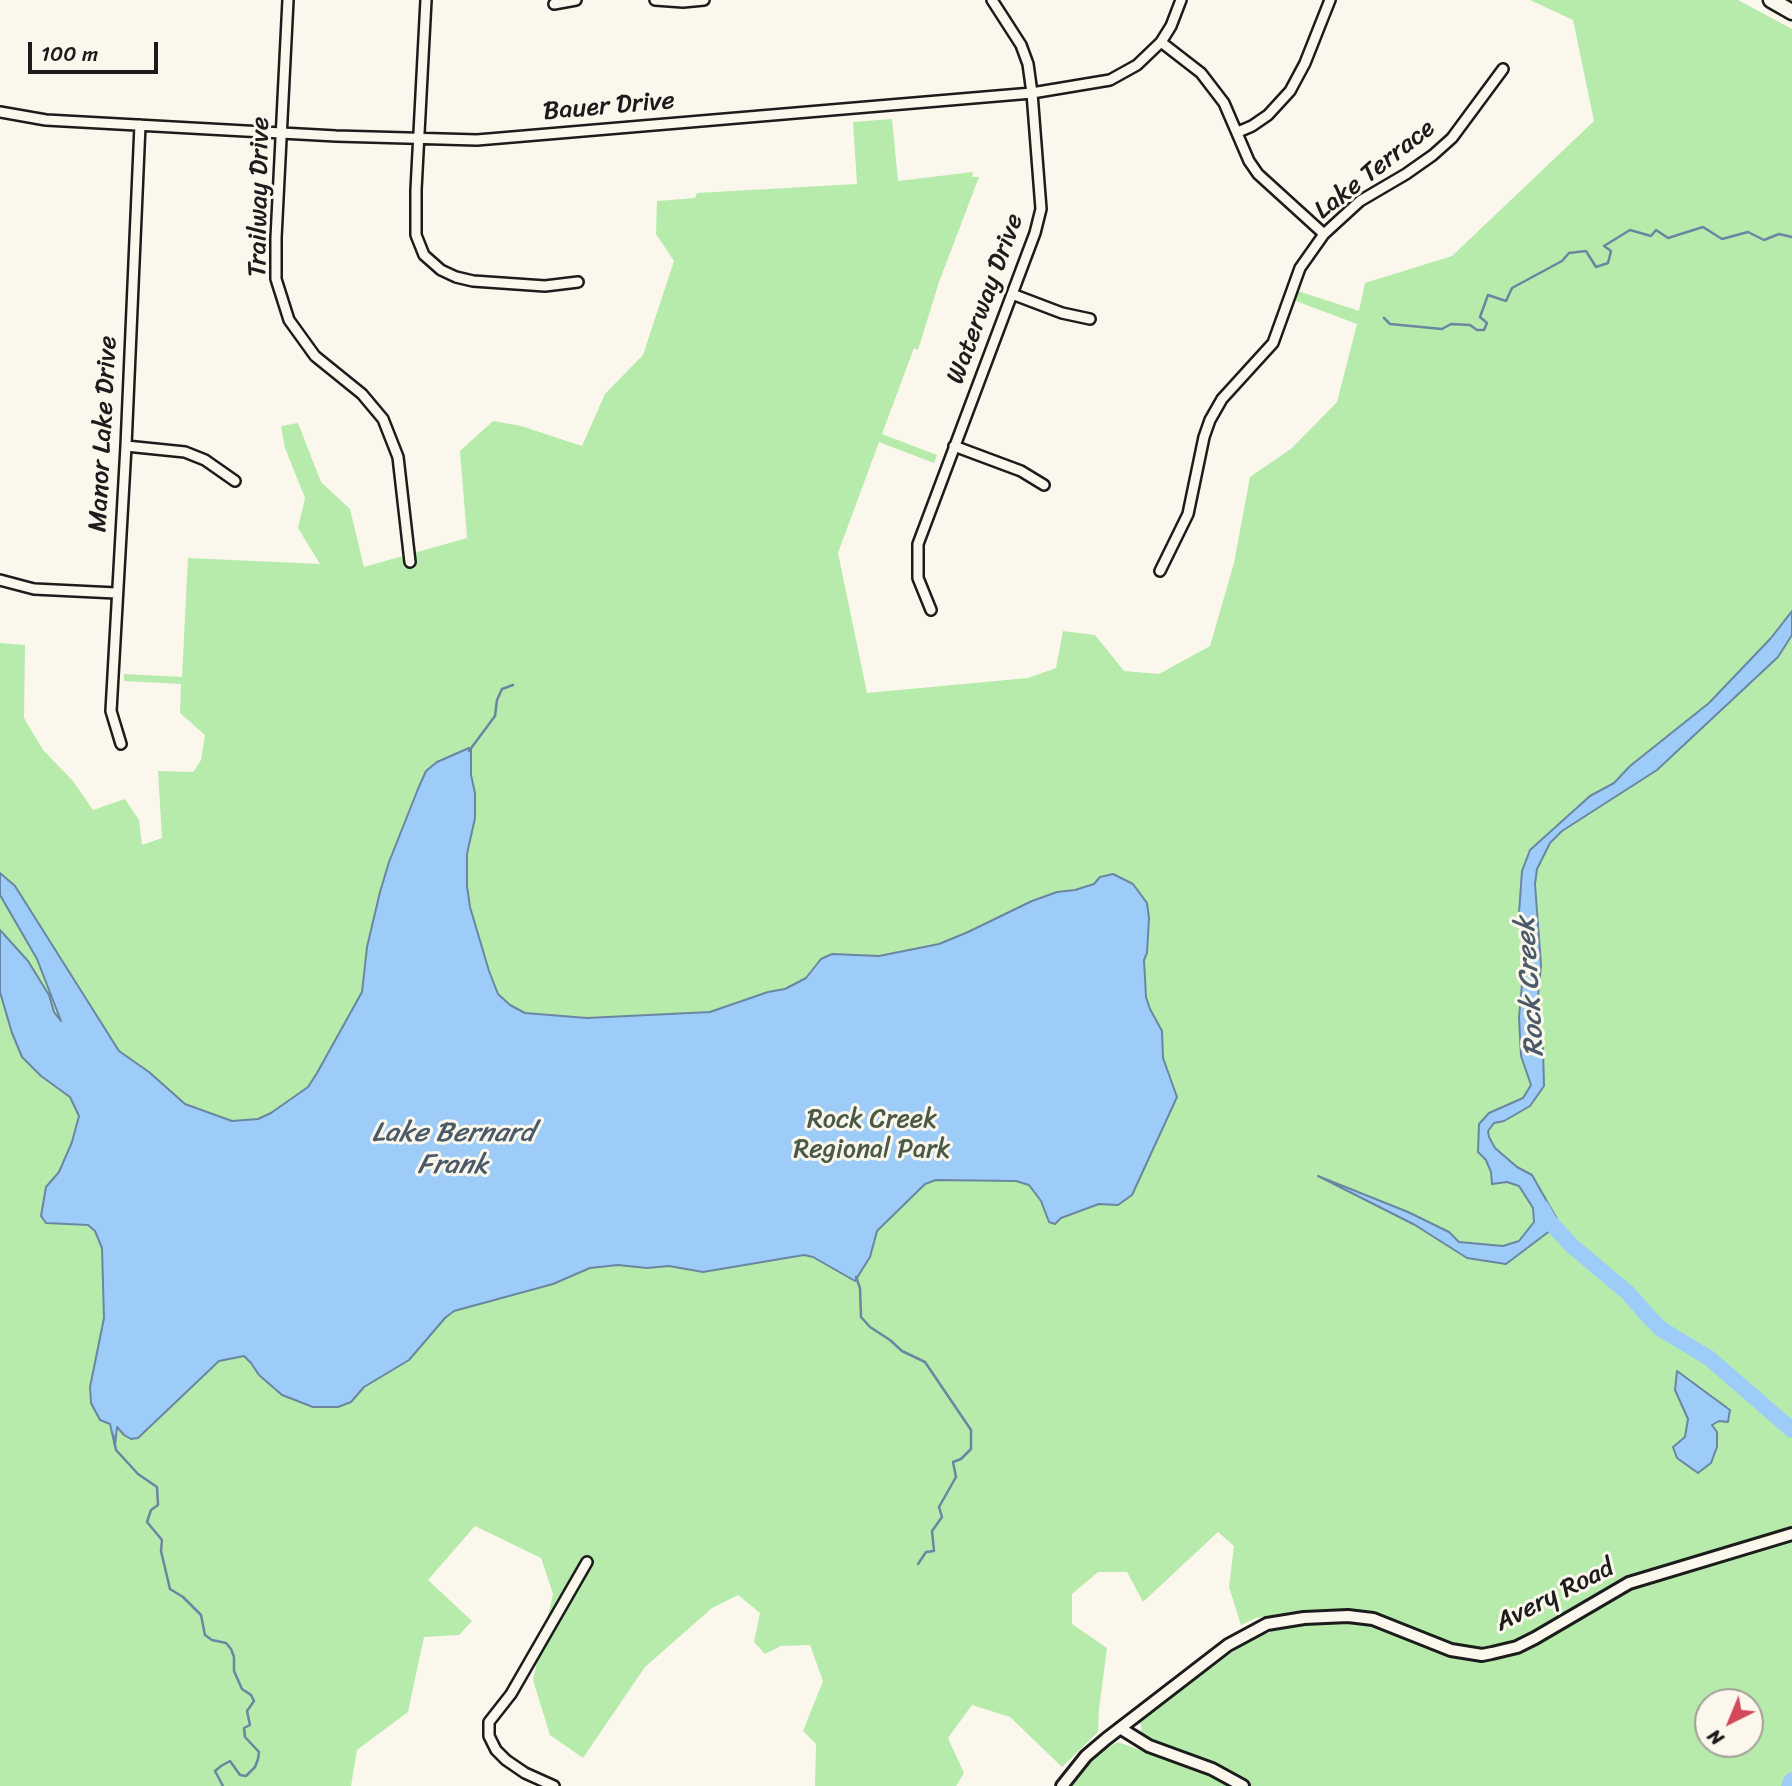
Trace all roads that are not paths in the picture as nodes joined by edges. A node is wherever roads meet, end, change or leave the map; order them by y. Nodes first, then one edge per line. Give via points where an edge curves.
1 (288, 0) edge
2 (426, 0) edge
3 (576, 0) edge
4 (655, 0) edge
5 (704, 0) edge
6 (992, 0) edge
7 (1181, 0) edge
8 (1330, 0) edge
9 (1771, 0) edge
10 (554, 4) dead end
11 (1792, 12) edge
12 (1161, 41) junction
13 (1503, 69) dead end
14 (1032, 93) junction
15 (0, 112) edge
16 (140, 125) junction
17 (282, 131) junction
18 (1238, 132) junction
19 (419, 137) junction
20 (1324, 234) junction
21 (578, 282) dead end
22 (1012, 294) junction
23 (1090, 319) dead end
24 (126, 446) junction
25 (954, 446) junction
26 (235, 481) dead end
27 (1044, 485) dead end
28 (410, 562) dead end
29 (1160, 571) dead end
30 (0, 580) edge
31 (116, 593) junction
32 (931, 610) dead end
33 (121, 744) dead end
34 (1792, 1534) edge
35 (587, 1562) dead end
36 (1120, 1728) junction
37 (554, 1786) edge
38 (1062, 1786) edge
39 (1243, 1786) edge

1 - 17 street, Trailway Drive
2 - 19 street
3 - 10 street
4 - 5 street
6 - 14 street, Waterway Drive via 1021,44
7 - 12 street, Bauer Drive
8 - 18 street via 1290,92 1268,115
9 - 11 main road
12 - 14 street, Bauer Drive via 1137,65 1110,80
12 - 18 street via 1201,73 1224,103
13 - 20 street, Lake Terrace via 1433,155 1360,201
14 - 19 street, Bauer Drive via 477,140
14 - 22 street, Waterway Drive via 1041,209
15 - 16 street, Bauer Drive via 46,120
16 - 17 street, Bauer Drive
16 - 24 street, Manor Lake Drive
17 - 19 street, Bauer Drive
17 - 28 street, Trailway Drive via 276,238 276,279 282,301 289,320 315,356 362,394 383,419 398,457
18 - 20 street via 1258,174
19 - 21 street via 416,235 424,255 441,270 473,281 545,286
20 - 29 street, Lake Terrace via 1300,268 1273,343 1222,399 1210,420 1188,514
22 - 23 street
22 - 25 street, Waterway Drive
24 - 26 street via 185,452
24 - 31 street, Manor Lake Drive
25 - 27 street via 1021,471
25 - 32 street, Waterway Drive via 918,544 918,578
30 - 31 street via 34,589
31 - 33 street, Manor Lake Drive via 111,711
34 - 36 street, Avery Road via 1629,1583 1535,1638 1492,1653 1451,1650 1373,1619 1304,1618 1267,1625 1228,1646
35 - 37 street via 511,1694 489,1722 490,1738 506,1760
36 - 38 street, Avery Road via 1086,1756
36 - 39 street via 1149,1746 1212,1769

